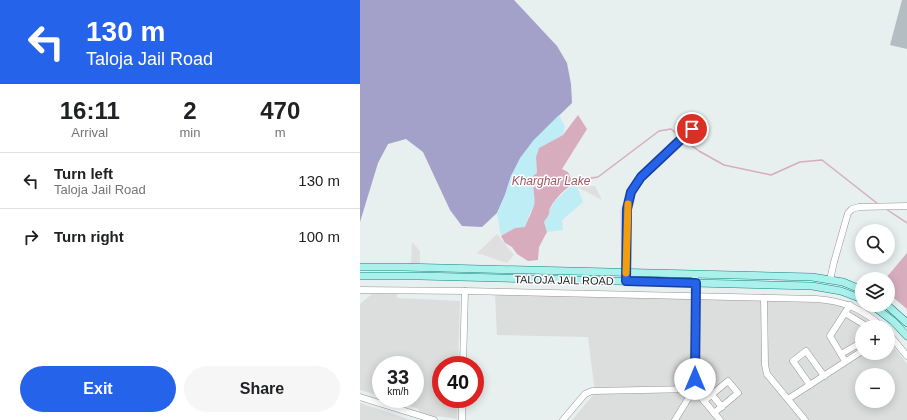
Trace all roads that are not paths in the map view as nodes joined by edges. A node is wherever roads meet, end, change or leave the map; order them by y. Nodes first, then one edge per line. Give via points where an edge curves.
1 (692, 129) dead end
2 (907, 206) edge
3 (360, 268) edge
4 (626, 272) junction
5 (696, 274) junction
6 (360, 276) edge
7 (830, 280) junction
8 (626, 281) junction
9 (696, 283) junction
10 (855, 287) edge
11 (360, 290) edge
12 (465, 291) junction
13 (696, 296) junction
14 (855, 296) edge
15 (764, 298) junction
16 (850, 305) junction
17 (881, 312) edge
18 (895, 312) edge
19 (845, 313) junction
20 (856, 320) edge
21 (874, 320) edge
22 (907, 323) edge
23 (907, 336) edge
24 (895, 342) edge
25 (855, 346) edge
26 (841, 354) junction
27 (855, 355) edge
28 (463, 356) edge
29 (907, 356) edge
30 (846, 361) junction
31 (823, 374) junction
32 (809, 384) junction
33 (694, 389) junction
34 (712, 395) junction
35 (360, 397) edge
36 (788, 399) junction
37 (704, 401) junction
38 (722, 407) junction
39 (462, 408) edge
40 (714, 413) junction
41 (434, 420) edge
42 (462, 420) edge
43 (563, 420) edge
44 (676, 420) edge
45 (720, 420) edge
46 (805, 420) edge

1 - 4 street via 641,177 631,192 627,209
2 - 7 street via 858,207 848,212
3 - 4 main road, TALOJA JAIL ROAD
4 - 5 main road, TALOJA JAIL ROAD
4 - 8 street
5 - 7 main road, TALOJA JAIL ROAD
5 - 9 street
6 - 8 main road, TALOJA JAIL ROAD
7 - 10 main road, TALOJA JAIL ROAD
8 - 9 main road, TALOJA JAIL ROAD
9 - 13 street
9 - 14 main road, TALOJA JAIL ROAD via 812,286
11 - 12 street
12 - 13 street
12 - 28 street
13 - 15 street
13 - 33 street
15 - 16 street via 830,300
15 - 36 street via 766,371
16 - 19 street
16 - 21 street
17 - 23 main road
18 - 22 main road
19 - 20 street
19 - 26 street via 830,336
24 - 29 street
25 - 26 street
26 - 30 street
27 - 30 street
30 - 31 street
31 - 32 street
31 - 32 street via 806,351 793,361
32 - 36 street
33 - 37 street
33 - 43 street via 592,391 585,394
33 - 44 street
34 - 37 street
34 - 38 street
34 - 38 street via 728,381 738,393
35 - 41 street
36 - 46 street
37 - 40 street
38 - 40 street
39 - 42 street
40 - 45 street

